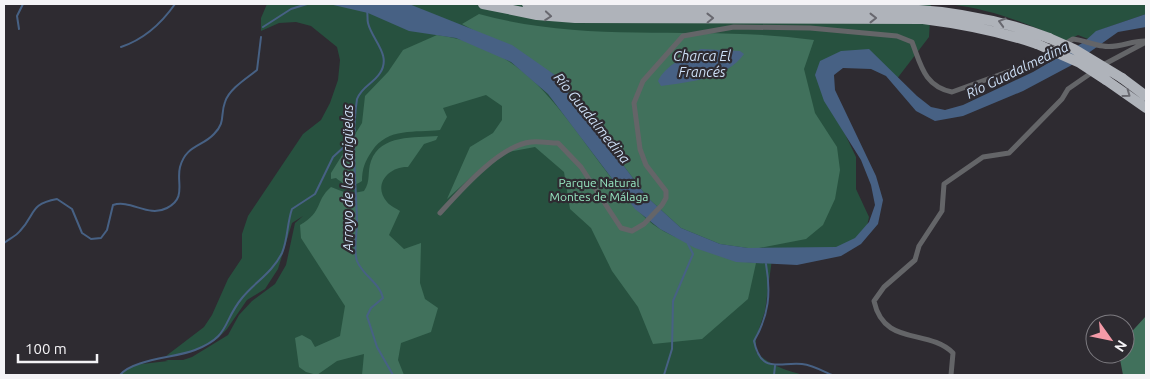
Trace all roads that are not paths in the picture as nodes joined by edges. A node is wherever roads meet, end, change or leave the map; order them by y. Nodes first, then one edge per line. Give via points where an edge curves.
1 (483, 4) edge
2 (527, 4) edge
3 (1146, 41) edge
4 (1146, 96) edge
5 (1146, 108) edge
6 (440, 213) dead end
7 (951, 375) edge

1 -> 5 highway, bridge via 537,15 575,18 923,19 965,24 1000,31 1080,63
4 -> 2 highway, bridge via 1074,49 989,18 916,9 572,9
3 - 6 street via 1104,46 1073,39 1035,62 952,92 940,89 926,78 912,42 898,36 810,28 734,27 683,36 643,81 634,103 640,149 646,164 666,190 662,205 644,224 632,231 621,228 581,167 558,144 540,142 508,149
3 - 7 street via 1108,61 1068,89 1009,153 983,157 944,184 942,211 919,246 915,260 884,287 874,301 886,325 909,336 943,344 953,353

